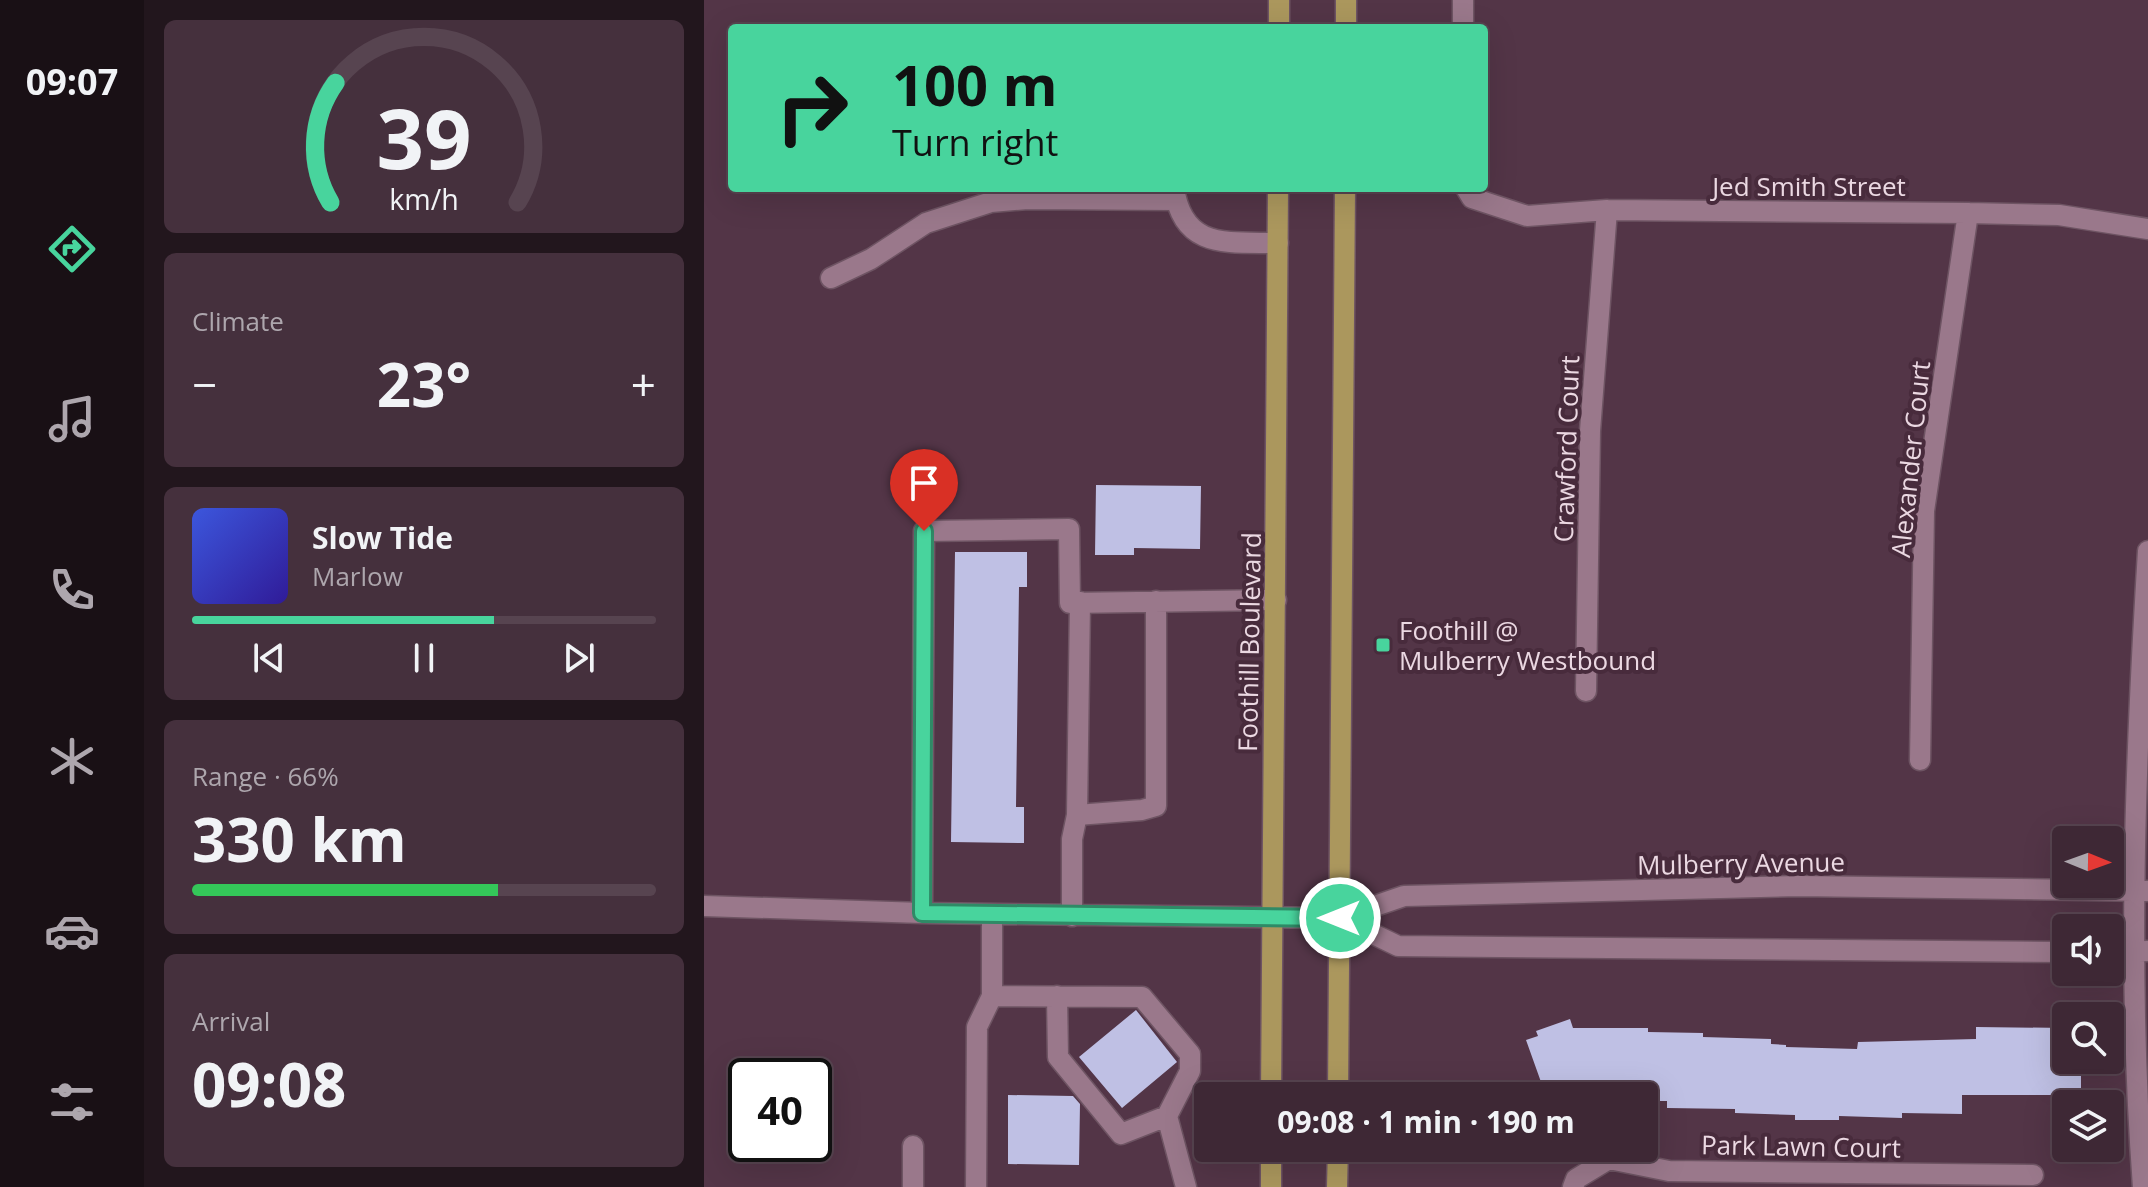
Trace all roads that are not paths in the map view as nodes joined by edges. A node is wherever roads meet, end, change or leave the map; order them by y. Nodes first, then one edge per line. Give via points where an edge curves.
1 (1279, 0) edge
2 (1346, 0) edge
3 (1463, 0) edge
4 (1279, 24) edge
5 (1346, 24) edge
6 (1463, 24) edge
7 (1278, 192) edge
8 (1345, 192) edge
9 (1469, 193) edge
10 (1174, 194) edge
11 (1607, 210) junction
12 (1968, 213) junction
13 (2148, 229) edge
14 (1278, 243) junction
15 (831, 278) dead end
16 (2148, 551) edge
17 (1276, 600) junction
18 (1156, 601) junction
19 (1080, 602) junction
20 (1586, 691) dead end
21 (1920, 760) dead end
22 (1077, 815) junction
23 (2141, 891) edge
24 (704, 906) edge
25 (922, 913) junction
26 (992, 914) junction
27 (1072, 916) junction
28 (1340, 918) junction
29 (1273, 919) junction
30 (2141, 951) edge
31 (2052, 952) edge
32 (992, 996) junction
33 (1057, 996) junction
34 (1271, 1082) edge
35 (1338, 1082) edge
36 (1167, 1116) junction
37 (913, 1146) dead end
38 (1271, 1162) edge
39 (1338, 1162) edge
40 (2033, 1175) dead end
41 (1574, 1183) edge
42 (913, 1187) edge
43 (976, 1187) edge
44 (1186, 1187) edge
45 (1271, 1187) edge
46 (1337, 1187) edge
47 (2143, 1187) edge

1 - 4 main road
2 - 5 main road
3 - 6 street
7 - 14 main road, Foothill Boulevard
8 - 28 main road
9 - 11 street, Jed Smith Street via 1527,216
10 - 14 street via 1183,223 1197,235
10 - 15 street via 991,202 926,223
11 - 12 street, Jed Smith Street
11 - 20 street, Crawford Court via 1590,431
12 - 13 street, Jed Smith Street via 2059,215
12 - 21 street, Alexander Court via 1924,511
14 - 17 main road, Foothill Boulevard
16 - 23 street
17 - 18 street
17 - 29 main road, Foothill Boulevard
18 - 19 street
18 - 22 street via 1156,806
19 - 22 street
19 - 25 street via 1070,603 1069,529 924,531
22 - 27 street
23 - 28 street, Mulberry Avenue via 1799,886 1404,896
23 - 30 street
24 - 25 street, Mulberry Avenue
25 - 26 street, Mulberry Avenue
26 - 27 street, Mulberry Avenue
26 - 32 street
27 - 29 street, Mulberry Avenue
28 - 29 street, Mulberry Avenue
28 - 31 street, Mulberry Avenue via 1398,946
28 - 35 main road
29 - 34 main road, Foothill Boulevard
30 - 47 street via 2136,1069
32 - 33 street
32 - 43 street via 977,1027
33 - 36 street via 1058,1057 1121,1134
33 - 36 street via 1142,997 1190,1054 1190,1071
36 - 44 street
37 - 42 street
38 - 45 main road
39 - 46 main road
40 - 41 street, Park Lawn Court via 1669,1171 1609,1159

